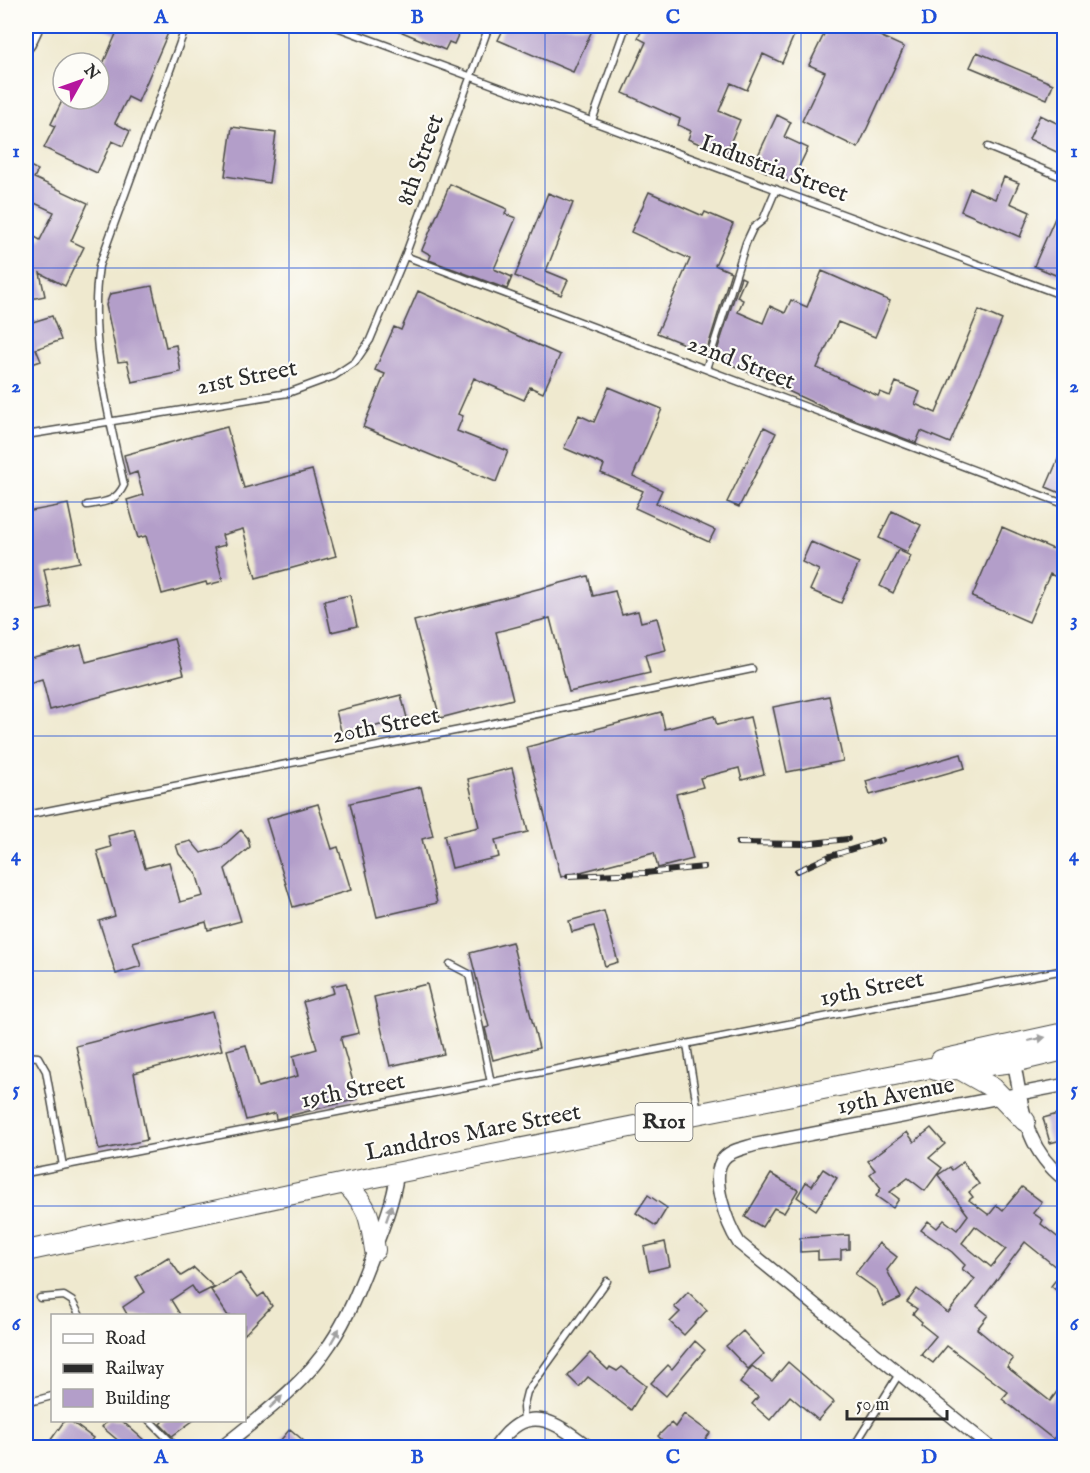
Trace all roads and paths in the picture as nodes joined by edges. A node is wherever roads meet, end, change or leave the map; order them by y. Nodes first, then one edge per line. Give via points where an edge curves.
1 (34, 26) edge
2 (186, 26) edge
3 (334, 26) edge
4 (489, 26) edge
5 (626, 26) edge
6 (26, 43) edge
7 (471, 75) junction
8 (592, 121) junction
9 (988, 147) dead end
10 (1065, 178) edge
11 (776, 189) junction
12 (405, 256) junction
13 (1065, 296) edge
14 (706, 369) junction
15 (110, 420) junction
16 (26, 435) edge
17 (1065, 504) edge
18 (87, 505) dead end
19 (752, 669) dead end
20 (26, 815) edge
21 (450, 964) dead end
22 (1065, 970) edge
23 (1065, 1033) edge
24 (687, 1044) junction
25 (1065, 1050) edge
26 (1012, 1053) junction
27 (26, 1056) edge
28 (930, 1068) junction
29 (959, 1069) junction
30 (491, 1083) junction
31 (1065, 1085) edge
32 (1012, 1095) junction
33 (698, 1115) junction
34 (1025, 1121) joint
35 (63, 1166) junction
36 (26, 1173) edge
37 (397, 1175) junction
38 (1065, 1179) edge
39 (345, 1183) junction
40 (375, 1250) junction
41 (26, 1251) edge
42 (607, 1281) dead end
43 (40, 1298) dead end
44 (79, 1314) edge
45 (899, 1374) junction
46 (51, 1396) edge
47 (26, 1403) edge
48 (524, 1420) junction
49 (151, 1422) edge
50 (177, 1448) edge
51 (221, 1448) edge
52 (495, 1448) edge
53 (590, 1448) edge
54 (853, 1448) edge
55 (991, 1448) edge

1 - 6 main road
2 - 15 lane via 99,266 96,328
3 - 7 lane, Industria Street
4 - 7 lane, 8th Street
5 - 8 lane
7 - 8 lane, Industria Street
7 - 12 lane, 8th Street
8 - 11 lane, Industria Street
9 - 10 lane
11 - 13 lane, Industria Street
11 - 14 lane via 763,219 746,243
12 - 14 lane, 22nd Street
12 - 15 lane, 21st Street via 364,352 334,376 288,393
14 - 17 lane, 22nd Street
15 - 16 lane, 21st Street
15 - 18 lane via 124,484 112,501
19 - 20 lane, 20th Street
21 - 30 lane via 468,974
22 - 24 lane, 19th Street
26 -> 23 main road, Landdros Mare Street / R101
24 - 30 lane, 19th Street
24 - 33 lane
25 - 26 main road, Landdros Mare Street / R101
26 - 28 main road, Landdros Mare Street / R101 via 936,1061
26 - 29 main road, Landdros Mare Street / R101
26 - 32 street
27 - 35 lane via 38,1057 46,1071
28 - 29 main road, Landdros Mare Street / R101
28 - 33 main road, Landdros Mare Street / R101
29 - 32 main road
30 - 35 lane, 19th Street
31 - 32 street, 19th Avenue
32 - 34 main road
32 - 45 street, 19th Avenue via 736,1151 724,1158 720,1167 723,1208 739,1243
33 - 37 main road, Landdros Mare Street / R101
34 - 38 street via 1041,1158
35 - 36 lane, 19th Street
37 - 39 main road, Landdros Mare Street / R101
40 -> 37 street via 394,1199
39 - 40 main road via 361,1198 370,1214
39 - 41 main road, Landdros Mare Street / R101
51 -> 40 street via 298,1382 330,1345
42 - 48 lane via 527,1392
43 - 44 lane via 64,1296
45 - 54 lane
45 - 55 street
46 - 47 lane
48 - 52 street via 503,1436
48 - 53 street via 553,1422
49 - 50 lane

